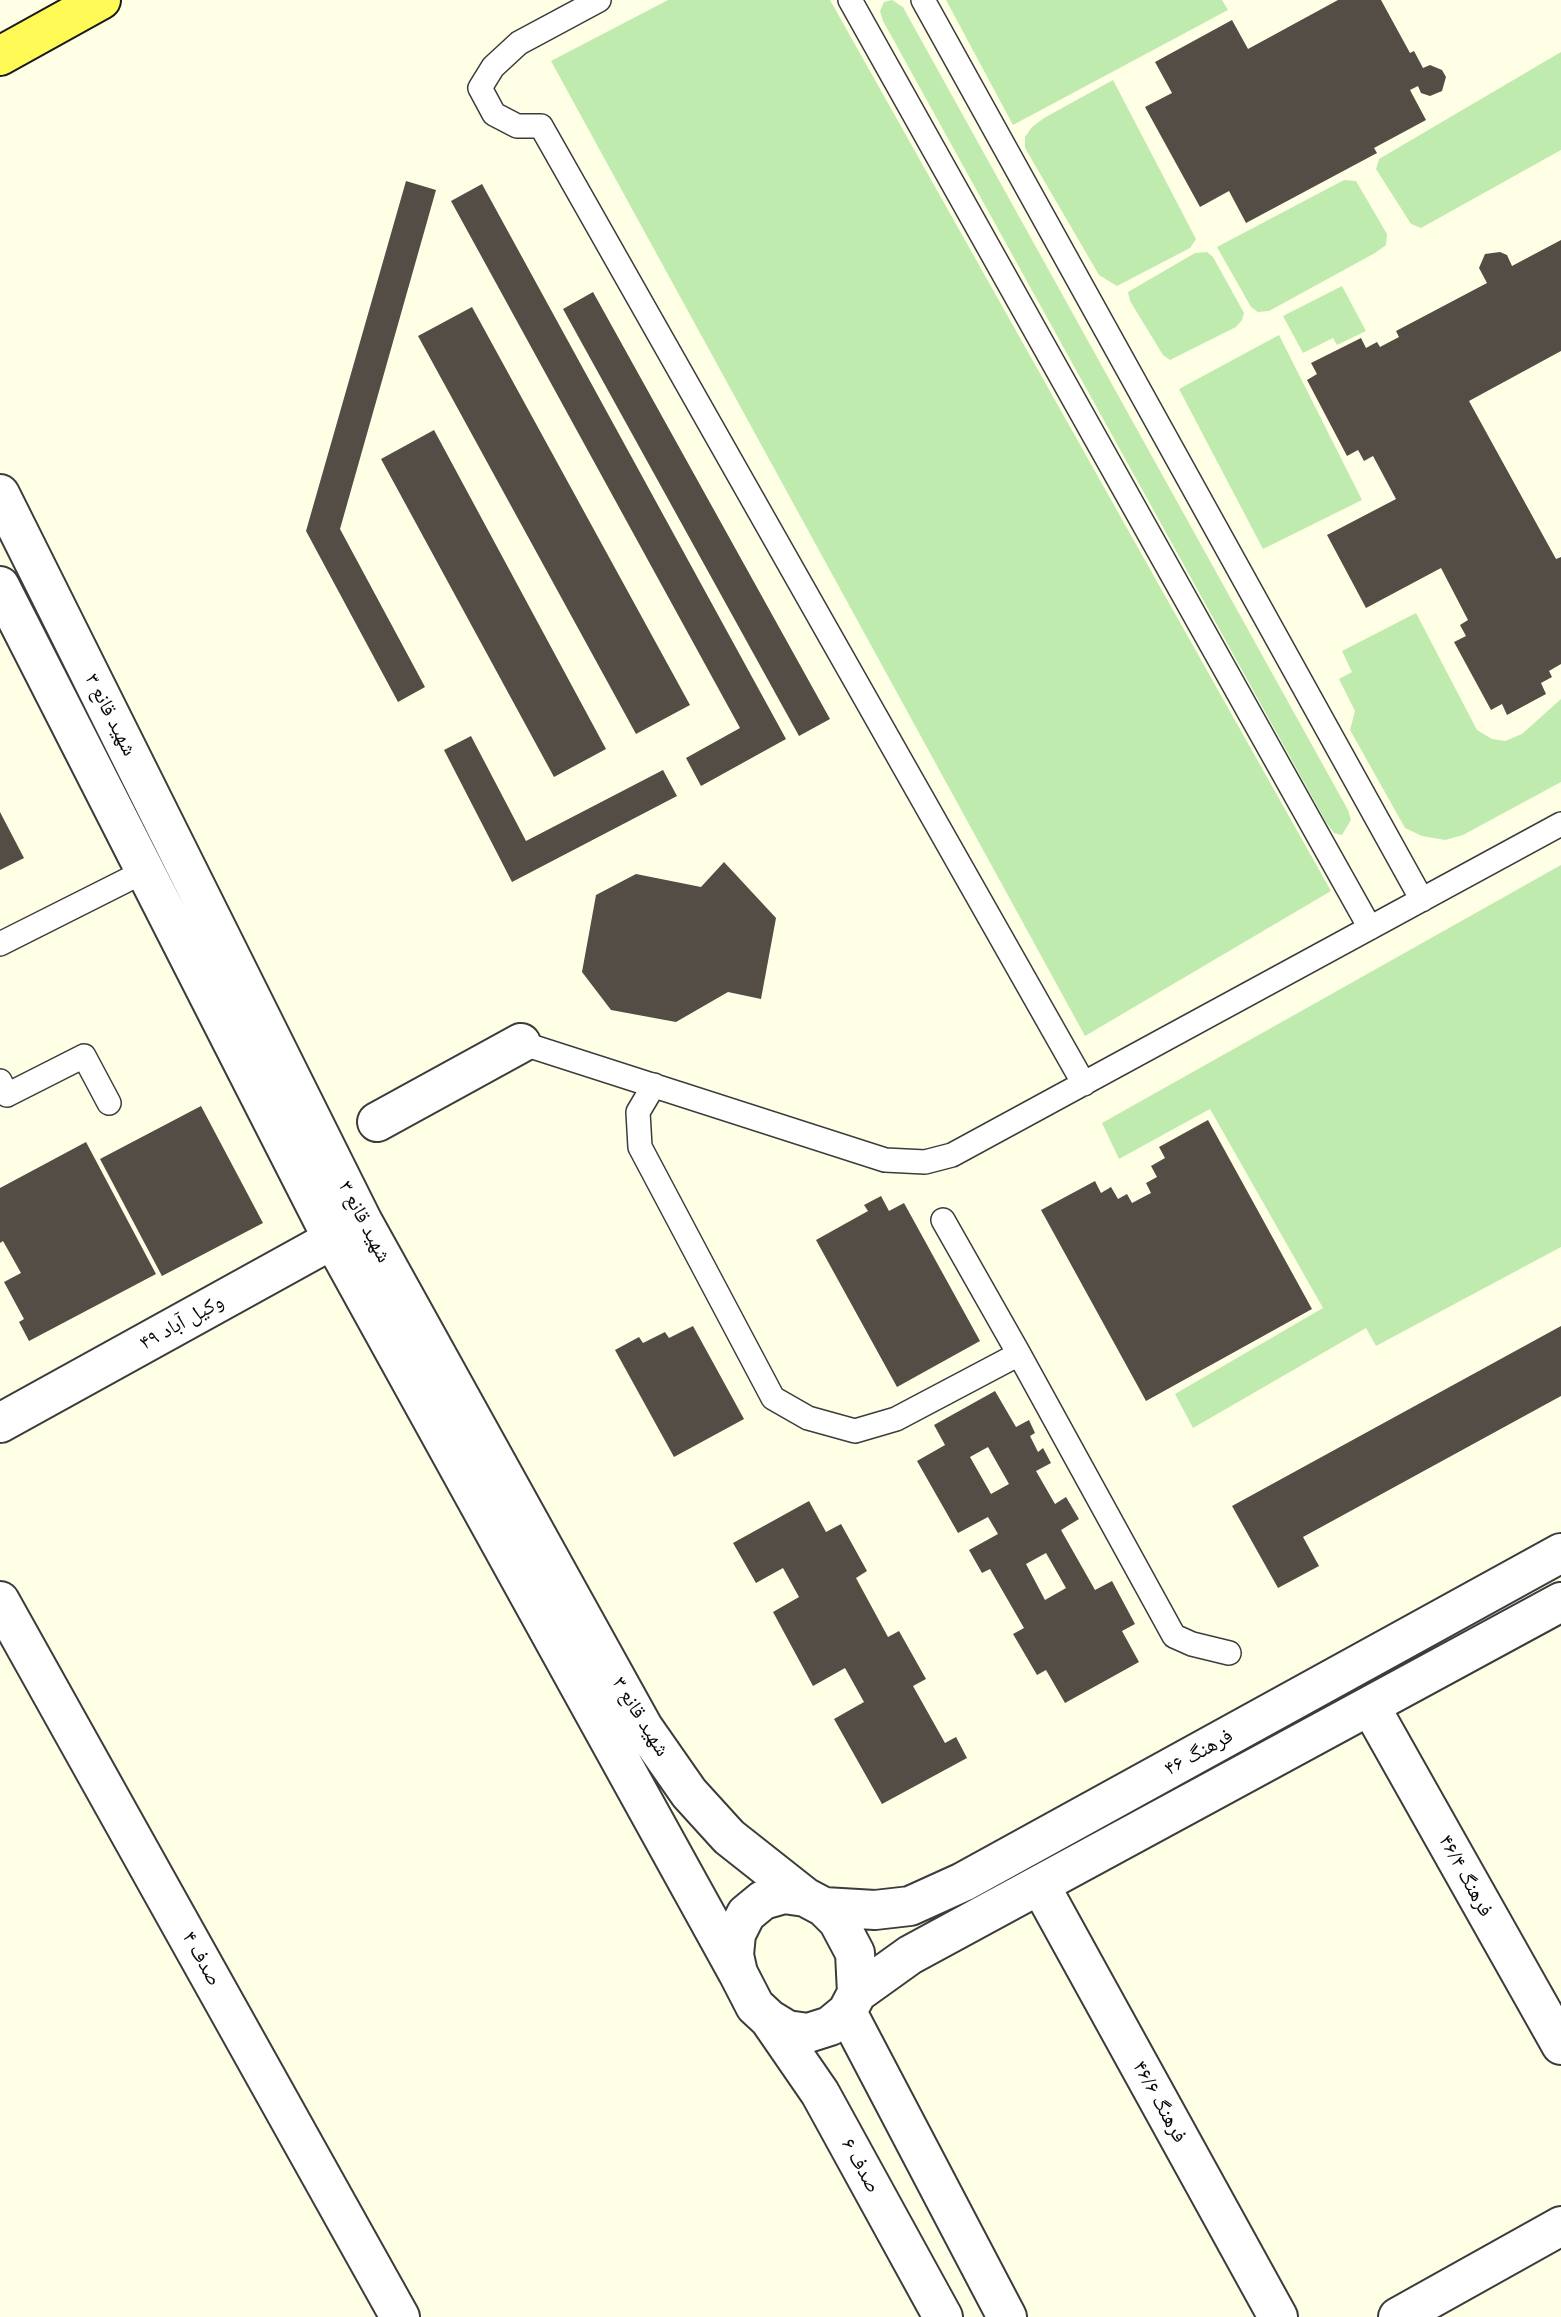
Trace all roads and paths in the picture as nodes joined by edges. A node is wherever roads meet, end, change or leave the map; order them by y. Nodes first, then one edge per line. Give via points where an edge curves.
1 (101, 0) edge
2 (599, 0) edge
3 (850, 0) edge
4 (923, 0) edge
5 (0, 56) edge
6 (0, 494) edge
7 (0, 586) edge
8 (1561, 824) edge
9 (145, 871) junction
10 (1422, 900) junction
11 (1370, 928) junction
12 (0, 944) edge
13 (520, 1043) joint
14 (0, 1081) edge
15 (1084, 1084) junction
16 (654, 1085) junction
17 (109, 1103) dead end
18 (377, 1122) dead end
19 (943, 1220) dead end
20 (348, 1231) junction
21 (1019, 1354) junction
22 (0, 1423) edge
23 (1561, 1553) edge
24 (0, 1601) edge
25 (1561, 1602) edge
26 (1230, 1653) dead end
27 (1370, 1706) junction
28 (1041, 1887) junction
29 (815, 1902) junction
30 (738, 1973) junction
31 (852, 2003) junction
32 (769, 2020) junction
33 (1561, 2045) edge
34 (1561, 2226) edge
35 (400, 2317) edge
36 (943, 2317) edge
37 (1007, 2317) edge
38 (1278, 2317) edge
39 (1398, 2317) edge

1 - 5 main road
2 - 15 lane via 519,43 493,67 480,88 494,114 517,126 541,127
3 - 11 lane
4 - 10 lane
6 - 20 street, شهید قانع ۳
7 - 9 street, شهید قانع ۳
8 - 10 lane
9 - 12 lane
9 - 20 street, شهید قانع ۳
10 - 11 lane
11 - 15 lane
13 - 16 lane
13 - 18 street
14 - 17 lane via 7,1095 84,1056
15 - 16 lane via 952,1155 925,1162 885,1160
16 - 21 lane via 638,1112 640,1147 773,1398 808,1418 855,1431 897,1419
19 - 21 lane
20 - 22 street, وکیل آباد ۴۹
20 - 29 street, شهید قانع ۳ via 643,1727 689,1793 729,1837
20 - 30 street, شهید قانع ۳
21 - 26 lane via 1174,1636
23 - 29 street, فرهنگ ۴۶ via 963,1882 910,1906 875,1910
24 - 35 street, صدف ۴
25 - 27 street, فرهنگ ۴۶
27 - 28 street, فرهنگ ۴۶
27 - 33 street, فرهنگ ۴۶/۴
28 - 31 street, فرهنگ ۴۶ via 910,1955
28 - 38 street, فرهنگ ۴۶/۶
29 - 30 street via 784,1894 763,1900 746,1914 736,1934
29 - 31 street via 838,1921 855,1953
30 - 32 street via 755,2006
31 - 32 street via 830,2026 808,2033
31 - 37 street
32 - 36 street, صدف ۶ via 820,2093
34 - 39 street

